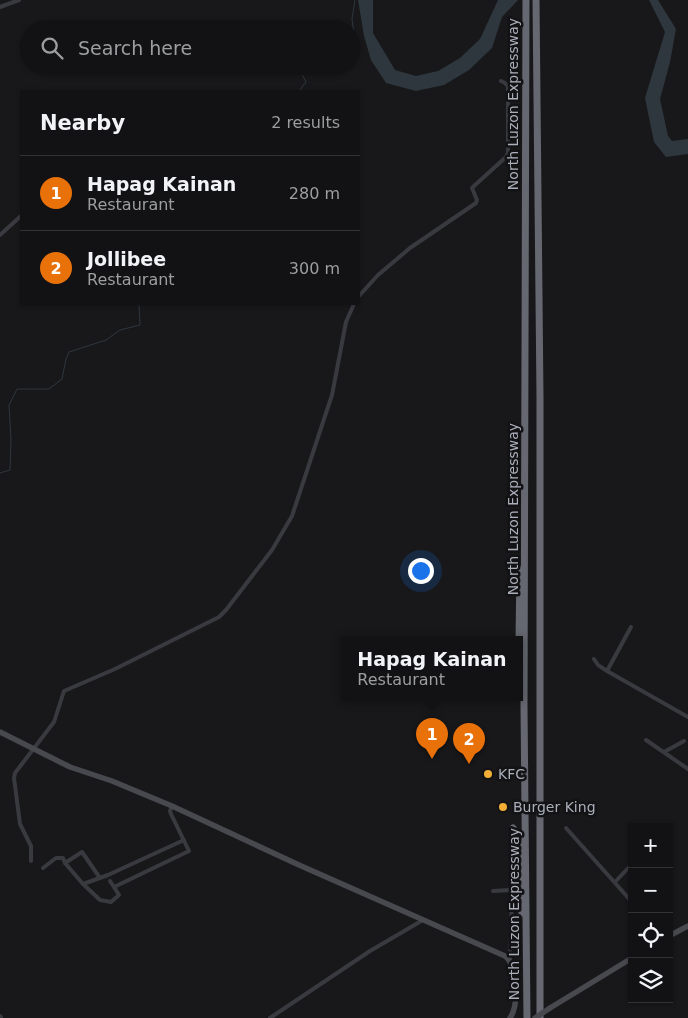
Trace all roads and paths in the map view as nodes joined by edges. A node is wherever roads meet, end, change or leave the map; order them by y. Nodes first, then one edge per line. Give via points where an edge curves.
1 (19, 0) edge
2 (526, 0) edge
3 (536, 0) edge
4 (0, 7) edge
5 (501, 81) dead end
6 (20, 217) edge
7 (0, 235) edge
8 (360, 295) edge
9 (354, 305) edge
10 (525, 532) junction
11 (631, 627) dead end
12 (519, 636) edge
13 (594, 659) dead end
14 (607, 671) junction
15 (688, 717) edge
16 (0, 732) edge
17 (646, 740) dead end
18 (684, 740) dead end
19 (32, 748) junction
20 (664, 752) junction
21 (688, 769) edge
22 (172, 806) junction
23 (513, 828) dead end
24 (566, 828) dead end
25 (184, 840) junction
26 (31, 861) dead end
27 (65, 863) junction
28 (43, 868) dead end
29 (628, 868) edge
30 (100, 878) junction
31 (110, 881) dead end
32 (615, 882) junction
33 (83, 884) junction
34 (114, 887) junction
35 (493, 891) dead end
36 (628, 897) edge
37 (423, 920) junction
38 (688, 926) edge
39 (673, 934) edge
40 (628, 960) edge
41 (510, 961) junction
42 (527, 978) junction
43 (527, 1017) edge
44 (270, 1018) edge
45 (510, 1018) edge
46 (535, 1018) edge
47 (540, 1018) edge

1 - 4 street
2 - 10 highway, North Luzon Expressway
3 - 47 highway, North Luzon Expressway
5 - 8 street via 508,86 508,153 472,188 476,203 410,248
6 - 7 street
9 - 19 street via 346,322 332,395 300,495 272,550 219,617 115,670 64,691 54,722
10 - 12 highway via 520,566
10 - 42 highway, North Luzon Expressway
11 - 14 street
13 - 14 street
14 - 15 street
16 - 19 street
17 - 20 street
18 - 20 street
19 - 22 street via 76,769
19 - 26 street via 14,778 20,824 31,846
20 - 21 street
22 - 25 street via 170,814
22 - 37 street
23 - 42 highway via 520,857
24 - 32 street
25 - 30 street
25 - 34 street via 189,851
27 - 28 street via 59,857
27 - 30 street via 82,852
27 - 33 street
29 - 32 street
30 - 33 street
31 - 34 street
32 - 36 street
33 - 34 street via 100,900 111,902 119,894
35 - 41 street via 512,892
37 - 41 street
37 - 44 street
38 - 39 street
40 - 46 street, bridge
41 - 45 street via 516,994 515,1009
42 - 43 highway, North Luzon Expressway

